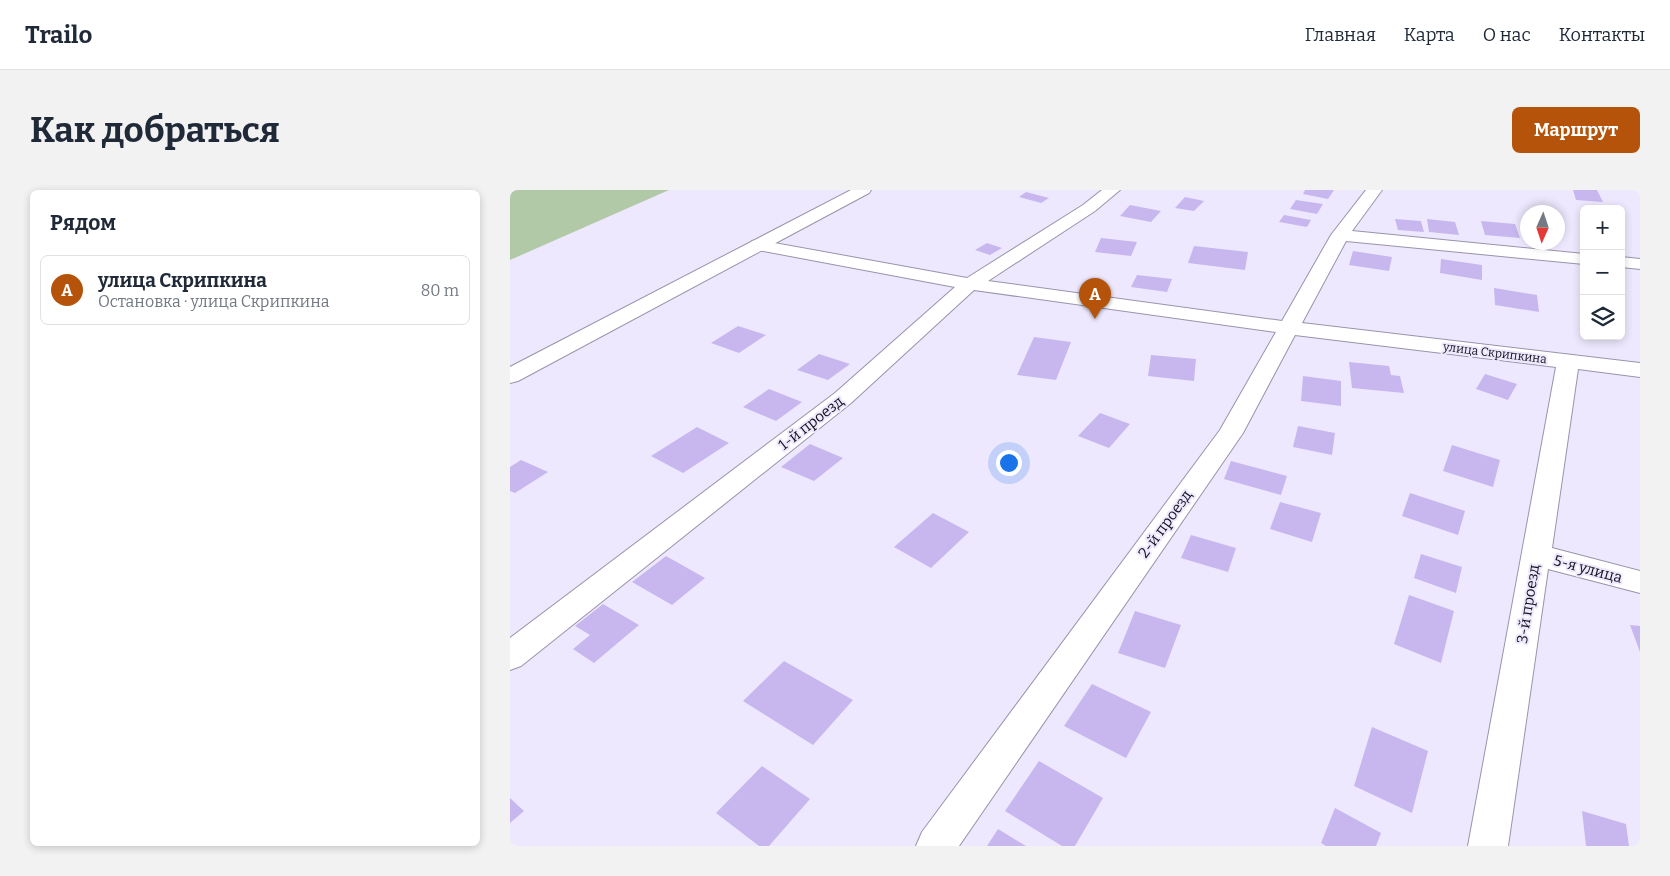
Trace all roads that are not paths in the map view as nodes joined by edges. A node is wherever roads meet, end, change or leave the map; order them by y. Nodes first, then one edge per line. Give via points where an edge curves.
1 (863, 190) edge
2 (1112, 190) edge
3 (1374, 190) edge
4 (1340, 235) junction
5 (758, 245) junction
6 (1580, 259) edge
7 (1625, 262) edge
8 (1640, 264) edge
9 (970, 284) junction
10 (1288, 328) junction
11 (1568, 362) junction
12 (1640, 370) edge
13 (510, 376) edge
14 (1536, 555) junction
15 (1640, 582) edge
16 (510, 656) edge
17 (936, 846) edge
18 (1488, 846) edge

1 - 5 street
2 - 9 street, 1-й проезд
3 - 4 street, 2-й проезд
4 - 6 street
4 - 10 street, 2-й проезд
5 - 9 street, улица Скрипкина
5 - 13 street
7 - 8 street
9 - 10 street, улица Скрипкина
9 - 16 street, 1-й проезд via 843,398
10 - 11 street, улица Скрипкина
10 - 17 street, 2-й проезд via 1231,433
11 - 12 street, улица Скрипкина
11 - 14 street, 3-й проезд
14 - 15 street, 5-я улица
14 - 18 street, 3-й проезд

